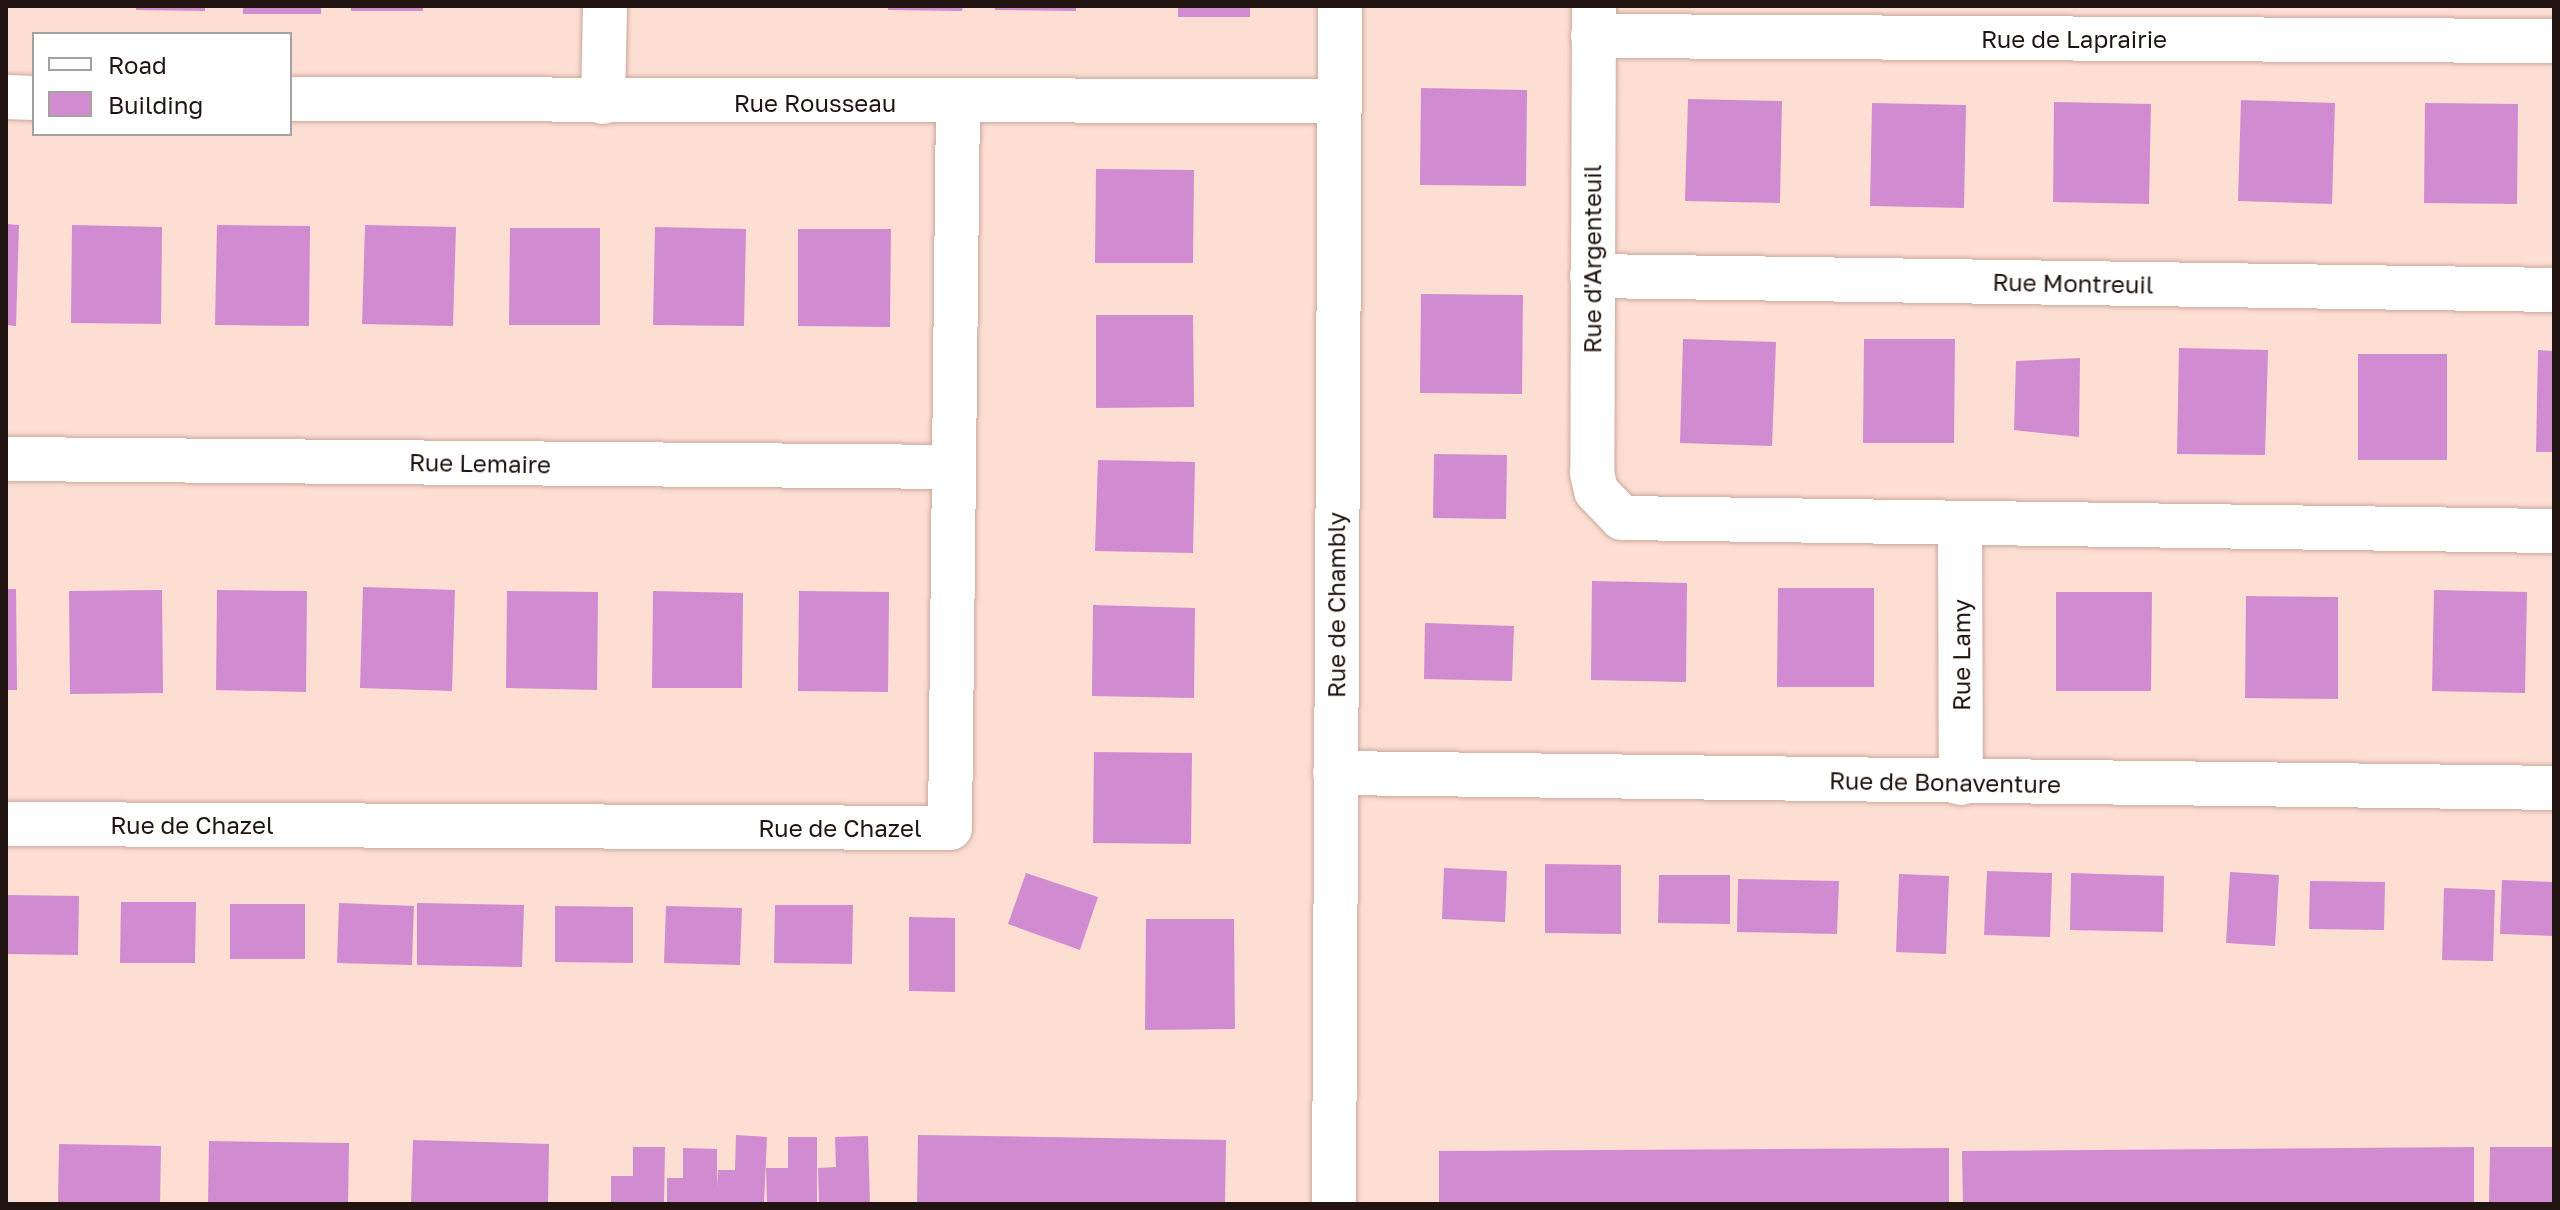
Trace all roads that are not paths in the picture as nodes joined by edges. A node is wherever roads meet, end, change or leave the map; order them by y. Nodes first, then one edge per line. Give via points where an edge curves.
1 (605, 6) edge
2 (1340, 6) edge
3 (1594, 21) edge
4 (2554, 41) edge
5 (6, 97) edge
6 (32, 98) edge
7 (292, 99) edge
8 (1340, 101) junction
9 (603, 102) junction
10 (958, 104) junction
11 (1592, 276) junction
12 (2554, 290) edge
13 (6, 459) edge
14 (954, 467) junction
15 (1960, 527) junction
16 (2554, 531) edge
17 (1335, 773) junction
18 (1961, 783) junction
19 (2554, 788) edge
20 (6, 824) edge
21 (1334, 1204) edge

1 - 9 street
2 - 8 street, Rue de Chambly
3 - 4 street, Rue de Laprairie
3 - 11 street, Rue d'Argenteuil
5 - 6 street
7 - 9 street, Rue Rousseau
8 - 10 street, Rue Rousseau
8 - 17 street, Rue de Chambly
9 - 10 street, Rue Rousseau
10 - 14 street, Rue de Chazel
11 - 12 street, Rue Montreuil
11 - 15 street, Rue d'Argenteuil via 1592,473 1608,507 1637,522
13 - 14 street, Rue Lemaire
14 - 20 street, Rue de Chazel via 950,828
15 - 16 street
15 - 18 street, Rue Lamy
17 - 18 street, Rue de Bonaventure
17 - 21 street, Rue de Chambly
18 - 19 street, Rue de Bonaventure

